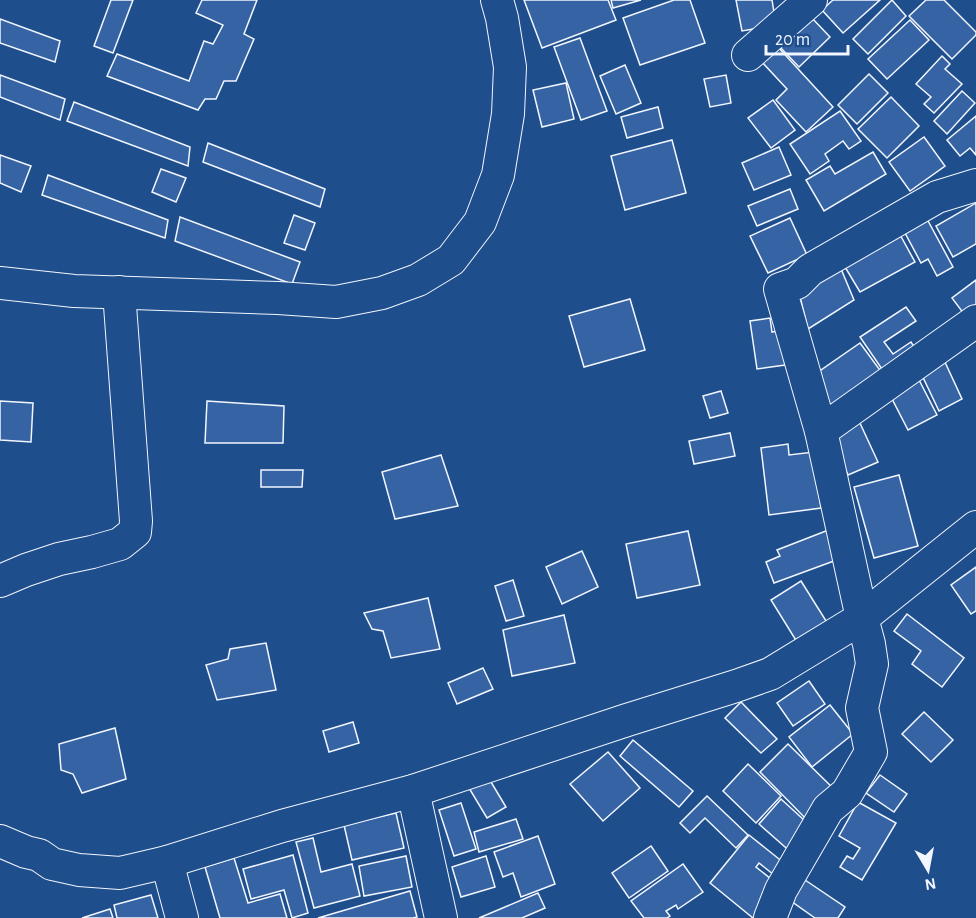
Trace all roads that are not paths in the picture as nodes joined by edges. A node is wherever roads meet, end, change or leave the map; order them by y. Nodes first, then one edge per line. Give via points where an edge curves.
1 (496, 0) edge
2 (811, 0) edge
3 (748, 55) dead end
4 (976, 185) edge
5 (0, 283) edge
6 (120, 292) junction
7 (976, 321) edge
8 (821, 431) junction
9 (976, 527) edge
10 (0, 581) edge
11 (862, 618) junction
12 (413, 791) junction
13 (0, 841) edge
14 (167, 862) junction
15 (182, 918) edge
16 (441, 918) edge
17 (770, 918) edge

1 - 6 street via 510,67 508,114 498,176 480,222 451,260 418,280 382,293 336,302
2 - 3 street
4 - 8 street via 937,196 780,289
5 - 6 street
6 - 10 street via 135,532 120,544 59,559
7 - 8 street
8 - 11 street
9 - 11 street
11 - 12 street via 770,674
11 - 17 street via 872,664 862,708 872,752 847,793 828,809 781,890
12 - 14 street
12 - 16 street
13 - 14 street via 52,864 79,870 120,873
14 - 15 street

